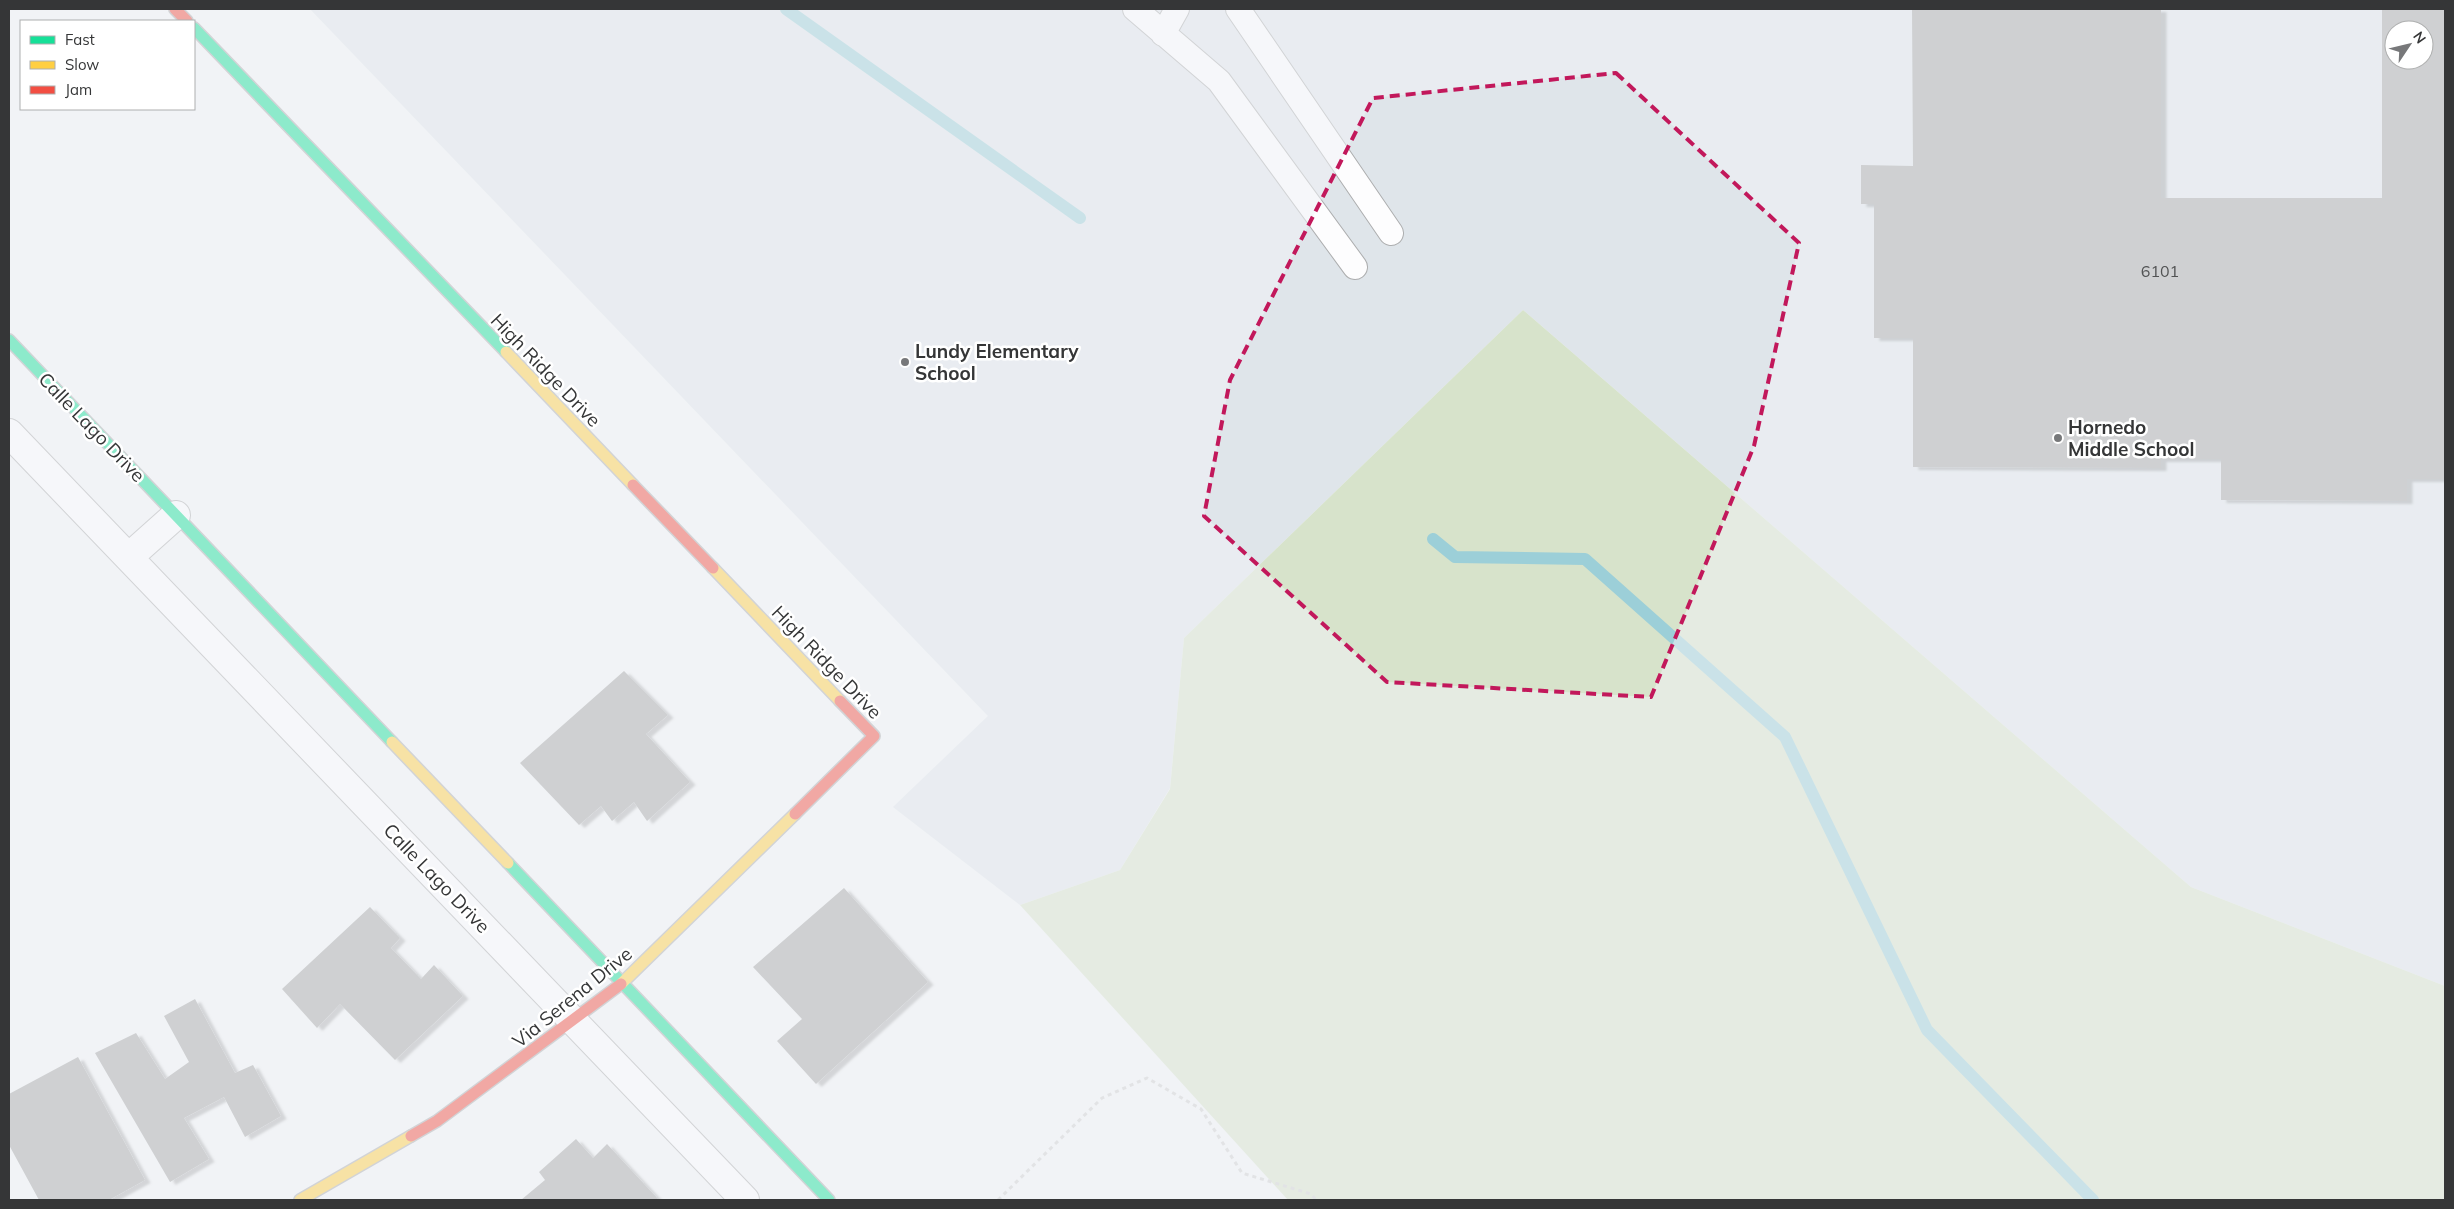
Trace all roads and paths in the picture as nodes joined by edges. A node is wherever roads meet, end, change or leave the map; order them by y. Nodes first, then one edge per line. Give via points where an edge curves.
1 (175, 9) edge
2 (1135, 9) edge
3 (1177, 9) edge
4 (1238, 9) edge
5 (186, 20) edge
6 (195, 29) edge
7 (1162, 34) junction
8 (1391, 233) dead end
9 (1355, 267) dead end
10 (9, 340) edge
11 (9, 432) edge
12 (176, 514) junction
13 (129, 557) junction
14 (874, 736) joint
15 (623, 983) junction
16 (574, 1021) junction
17 (300, 1200) edge
18 (745, 1200) edge
19 (829, 1200) edge
20 (998, 1200) edge
21 (1316, 1200) edge

1 - 5 street
2 - 7 lane
3 - 7 lane
4 - 8 lane
6 - 14 street, High Ridge Drive
7 - 9 lane via 1218,81
10 - 12 street, Calle Lago Drive
11 - 13 street, Calle Lago Drive
12 - 13 street
12 - 15 street, Calle Lago Drive
13 - 16 street, Calle Lago Drive
14 - 15 street, Via Serena Drive
15 - 16 street, Via Serena Drive
15 - 19 street, Calle Lago Drive
16 - 17 street, Via Serena Drive via 437,1121
16 - 18 street, Calle Lago Drive
20 - 21 path via 1102,1098 1147,1078 1201,1109 1242,1173 1311,1194

